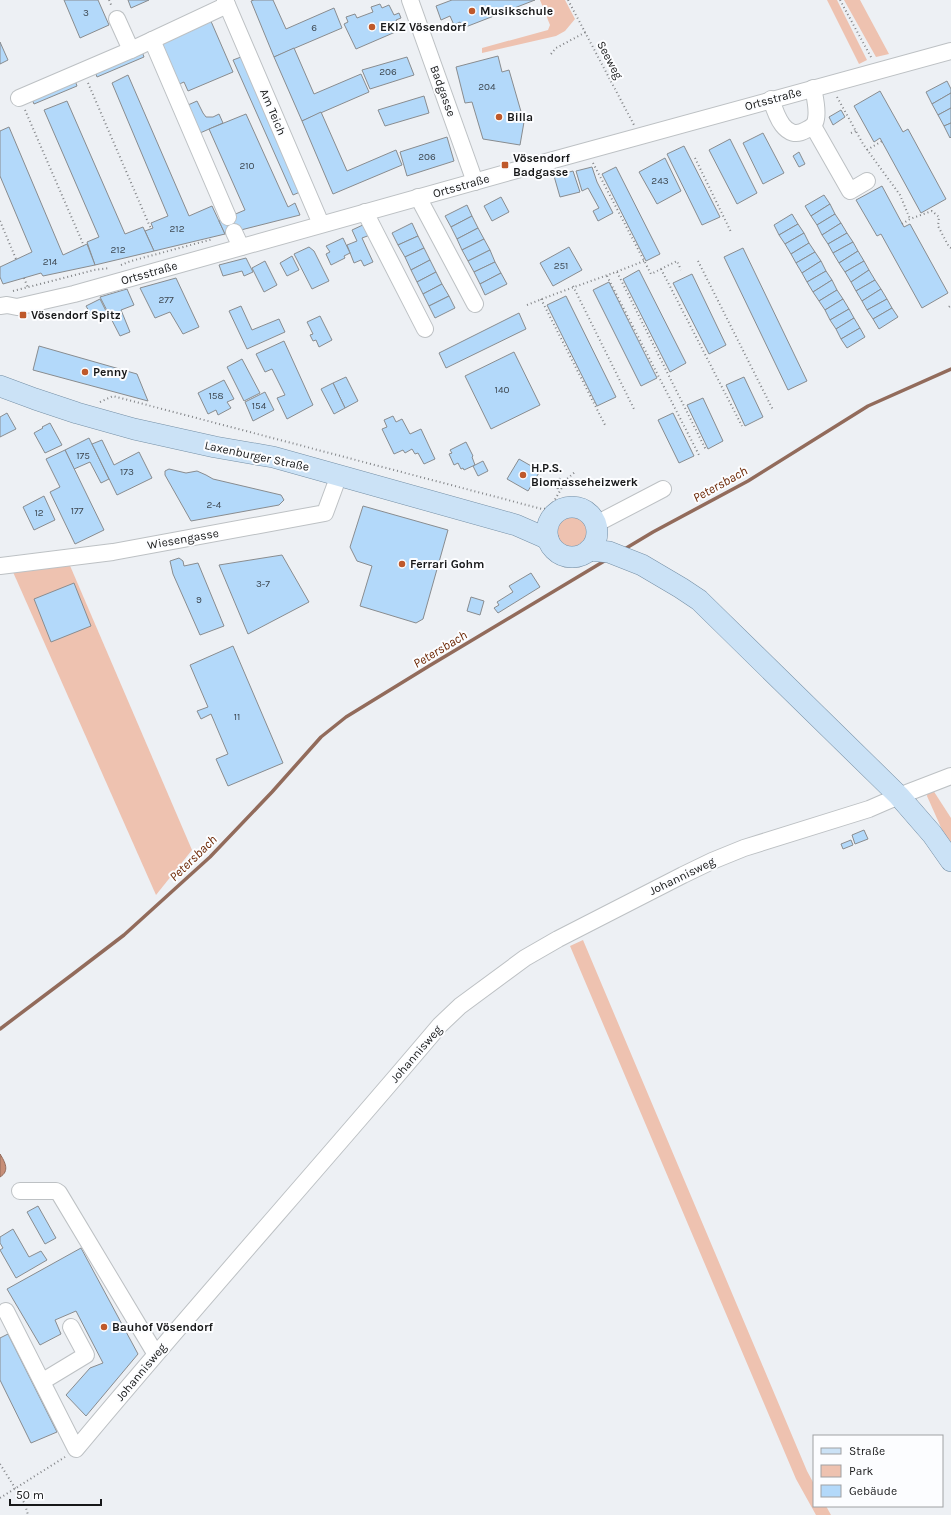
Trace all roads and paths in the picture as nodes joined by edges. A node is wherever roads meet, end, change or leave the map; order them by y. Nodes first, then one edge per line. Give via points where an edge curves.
1 (410, 0) edge
2 (568, 0) edge
3 (840, 0) edge
4 (226, 3) edge
5 (117, 19) dead end
6 (586, 32) junction
7 (152, 40) junction
8 (131, 50) junction
9 (951, 51) edge
10 (551, 54) dead end
11 (875, 64) dead end
12 (83, 71) junction
13 (815, 95) junction
14 (20, 98) joint
15 (771, 99) junction
16 (813, 126) junction
17 (635, 128) dead end
18 (856, 131) junction
19 (851, 133) dead end
20 (882, 141) dead end
21 (867, 150) junction
22 (586, 157) junction
23 (695, 158) dead end
24 (600, 160) dead end
25 (867, 181) dead end
26 (475, 182) junction
27 (418, 198) junction
28 (365, 212) junction
29 (910, 219) junction
30 (0, 221) edge
31 (321, 224) junction
32 (902, 224) dead end
33 (3, 228) junction
34 (150, 229) dead end
35 (0, 230) edge
36 (731, 232) dead end
37 (84, 246) dead end
38 (241, 247) junction
39 (951, 248) edge
40 (160, 249) dead end
41 (162, 253) dead end
42 (16, 260) dead end
43 (644, 261) junction
44 (698, 261) dead end
45 (92, 266) dead end
46 (661, 269) junction
47 (94, 270) dead end
48 (681, 270) dead end
49 (617, 272) junction
50 (607, 276) junction
51 (24, 278) dead end
52 (573, 286) junction
53 (28, 288) dead end
54 (541, 299) junction
55 (475, 304) dead end
56 (527, 305) dead end
57 (0, 306) edge
58 (17, 307) junction
59 (0, 316) edge
60 (425, 329) dead end
61 (0, 386) edge
62 (99, 403) dead end
63 (773, 410) dead end
64 (635, 411) dead end
65 (605, 426) dead end
66 (742, 426) dead end
67 (706, 450) dead end
68 (699, 454) dead end
69 (576, 471) dead end
70 (339, 475) junction
71 (663, 489) dead end
72 (549, 531) junction
73 (597, 540) junction
74 (0, 566) edge
75 (951, 776) edge
76 (899, 796) junction
77 (951, 861) edge
78 (20, 1191) dead end
79 (6, 1311) dead end
80 (71, 1327) dead end
81 (155, 1354) junction
82 (43, 1381) junction
83 (76, 1449) junction
84 (0, 1464) edge
85 (15, 1489) junction
86 (0, 1498) edge
87 (28, 1515) edge

1 - 26 street, Badgasse
2 - 6 path, Seeweg
3 - 11 path
4 - 7 street
4 - 31 street, Am Teich
5 - 8 street
6 - 10 path via 556,48
6 - 17 path, Seeweg
7 - 8 street
7 - 38 street
8 - 12 street
9 - 13 street, Ortsstraße
12 - 14 street
12 - 34 path
13 - 15 street, Ortsstraße
13 - 16 street via 816,118
13 - 18 path via 836,96
14 - 37 path
15 - 16 street via 781,124 789,131 801,132
15 - 22 street, Ortsstraße
16 - 25 street via 850,191
18 - 19 path
18 - 21 path
20 - 21 path
21 - 29 path via 900,195
22 - 24 path
22 - 26 street, Ortsstraße
22 - 43 path
23 - 36 path
26 - 27 street, Ortsstraße
27 - 28 street, Ortsstraße
27 - 55 street
28 - 31 street, Ortsstraße
28 - 60 street
29 - 32 path
29 - 39 path via 932,211 940,217 938,226
30 - 33 path
31 - 38 street, Ortsstraße
33 - 35 path
33 - 42 path
38 - 58 street, Ortsstraße via 74,294
40 - 41 path
43 - 46 path via 651,274
43 - 49 path
44 - 63 path
45 - 47 path
46 - 48 path via 677,261
46 - 66 path
49 - 50 path
49 - 67 path
50 - 52 path
50 - 68 path
51 - 53 path
52 - 54 path
52 - 64 path
54 - 56 path
54 - 65 path
57 - 58 street, Ortsstraße
58 - 59 street, Ortsstraße via 9,314
61 - 70 main road, Laxenburger Straße via 77,413 134,429 274,457
62 - 69 path via 113,396 542,509 550,508 567,479
70 - 72 main road, Laxenburger Straße via 516,525
70 - 74 street, Wiesengasse via 325,513 113,552
71 - 73 street
72 - 73 main road, Laxenburger Straße via 557,551 566,556 576,556
72 - 73 main road via 554,514 561,509 575,507 590,514
73 - 76 main road via 629,560 664,577 699,600
75 - 76 street, Johannisweg
76 - 77 main road via 932,834
76 - 81 street, Johannisweg via 869,809 744,848 712,861 558,939 525,958 484,987 440,1025
78 - 81 street via 59,1193
79 - 82 street
80 - 82 street via 86,1355
81 - 83 street, Johannisweg
82 - 83 street
83 - 85 path
84 - 85 path
85 - 86 path
85 - 87 path via 25,1504

